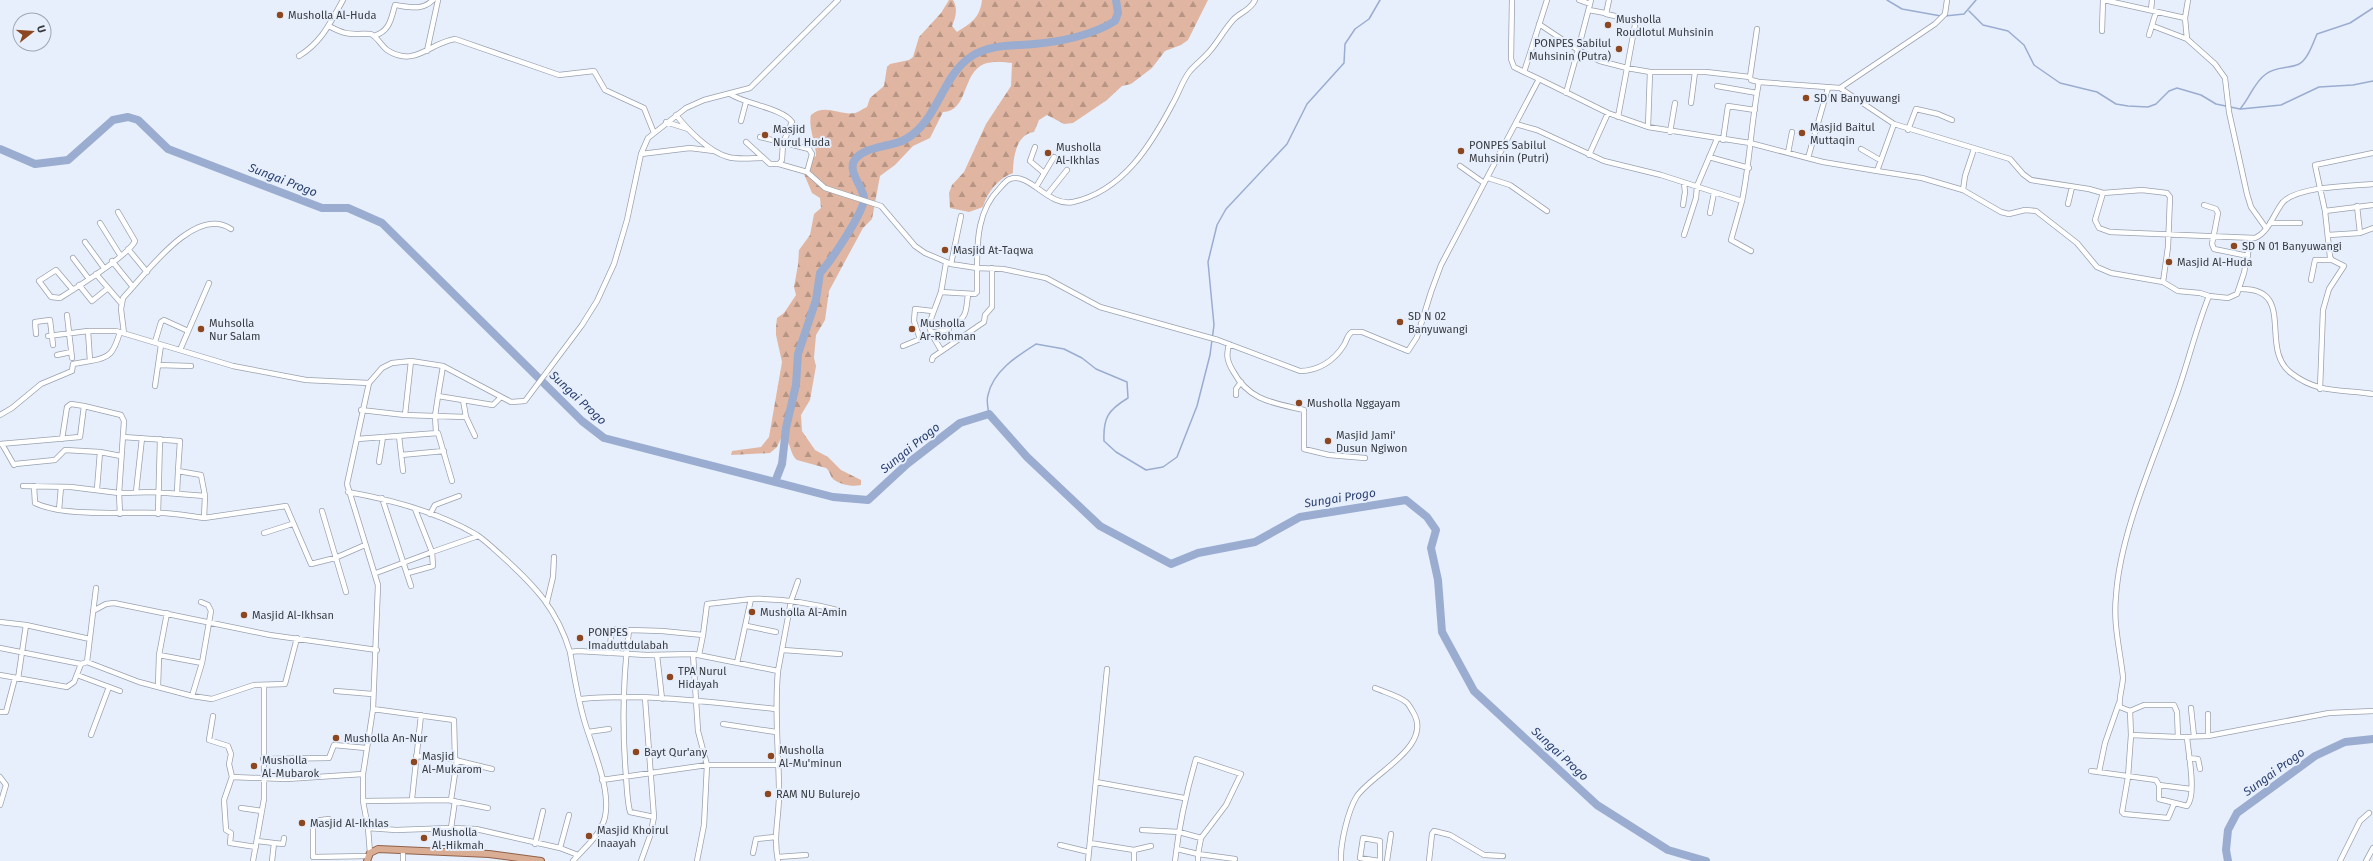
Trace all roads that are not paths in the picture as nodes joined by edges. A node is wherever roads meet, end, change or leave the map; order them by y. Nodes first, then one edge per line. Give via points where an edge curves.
1 (343, 0) edge
2 (433, 0) edge
3 (438, 0) edge
4 (838, 0) edge
5 (1255, 0) edge
6 (1512, 0) edge
7 (1547, 0) edge
8 (1579, 0) edge
9 (1609, 0) edge
10 (1947, 0) edge
11 (2103, 0) edge
12 (2152, 0) edge
13 (2188, 0) edge
14 (1591, 2) edge
15 (1589, 10) junction
16 (2150, 10) junction
17 (2156, 12) junction
18 (1605, 13) junction
19 (2185, 18) junction
20 (1539, 24) junction
21 (329, 26) junction
22 (2152, 26) junction
23 (1757, 30) dead end
24 (2102, 32) dead end
25 (2148, 35) dead end
26 (374, 36) junction
27 (2187, 39) junction
28 (1578, 50) junction
29 (428, 51) junction
30 (299, 56) dead end
31 (1628, 68) junction
32 (1524, 72) junction
33 (1650, 72) junction
34 (1695, 72) junction
35 (1750, 77) junction
36 (1539, 79) junction
37 (1759, 82) junction
38 (1717, 86) dead end
39 (1828, 88) junction
40 (1840, 88) junction
41 (1566, 93) junction
42 (1757, 93) junction
43 (730, 94) junction
44 (746, 102) junction
45 (1675, 103) dead end
46 (1691, 103) dead end
47 (1755, 110) junction
48 (1608, 113) junction
49 (676, 115) junction
50 (1618, 117) junction
51 (740, 120) dead end
52 (1952, 120) dead end
53 (666, 122) junction
54 (1516, 124) junction
55 (1894, 124) junction
56 (1648, 127) junction
57 (690, 129) junction
58 (1908, 130) junction
59 (1670, 132) junction
60 (1792, 132) dead end
61 (654, 133) junction
62 (760, 137) dead end
63 (1717, 139) junction
64 (1723, 140) junction
65 (746, 142) dead end
66 (783, 143) junction
67 (1750, 143) junction
68 (1035, 147) dead end
69 (1861, 149) dead end
70 (1974, 149) junction
71 (714, 151) junction
72 (1788, 153) junction
73 (2373, 153) edge
74 (641, 154) junction
75 (1589, 155) junction
76 (1054, 156) dead end
77 (1709, 157) junction
78 (762, 158) junction
79 (1808, 158) junction
80 (1880, 160) junction
81 (779, 164) junction
82 (1460, 166) dead end
83 (1749, 168) junction
84 (1067, 170) dead end
85 (1877, 171) junction
86 (807, 172) junction
87 (1044, 173) junction
88 (1488, 178) junction
89 (1684, 182) junction
90 (1484, 183) junction
91 (2373, 184) edge
92 (1697, 186) junction
93 (1036, 187) junction
94 (2072, 187) junction
95 (2321, 189) junction
96 (1963, 190) junction
97 (1714, 193) junction
98 (2103, 193) junction
99 (1047, 195) junction
100 (1742, 201) junction
101 (2068, 204) dead end
102 (1683, 205) dead end
103 (2204, 205) dead end
104 (2373, 205) edge
105 (2357, 206) junction
106 (1547, 210) dead end
107 (2325, 211) junction
108 (118, 212) dead end
109 (1710, 213) dead end
110 (961, 216) dead end
111 (100, 223) dead end
112 (2270, 223) junction
113 (2300, 223) dead end
114 (2266, 228) junction
115 (2373, 228) edge
116 (231, 229) dead end
117 (2169, 233) junction
118 (2360, 233) junction
119 (1684, 235) dead end
120 (2214, 235) junction
121 (2328, 235) junction
122 (2252, 238) junction
123 (85, 242) dead end
124 (128, 249) junction
125 (1751, 251) dead end
126 (120, 255) junction
127 (2248, 256) junction
128 (73, 258) dead end
129 (2332, 260) junction
130 (112, 261) junction
131 (948, 263) junction
132 (104, 268) junction
133 (977, 268) junction
134 (992, 268) junction
135 (147, 272) junction
136 (96, 274) junction
137 (89, 279) junction
138 (2311, 280) dead end
139 (2163, 282) junction
140 (209, 283) dead end
141 (79, 285) junction
142 (133, 287) junction
143 (108, 288) junction
144 (2239, 288) junction
145 (73, 290) junction
146 (941, 292) junction
147 (968, 295) junction
148 (2209, 296) junction
149 (122, 303) junction
150 (932, 311) junction
151 (67, 315) dead end
152 (954, 323) dead end
153 (949, 328) dead end
154 (88, 330) junction
155 (188, 331) junction
156 (122, 332) junction
157 (70, 333) junction
158 (931, 333) junction
159 (36, 334) dead end
160 (50, 335) junction
161 (155, 342) junction
162 (161, 344) junction
163 (1229, 344) junction
164 (54, 345) dead end
165 (903, 346) dead end
166 (180, 350) junction
167 (941, 350) junction
168 (71, 352) junction
169 (57, 355) dead end
170 (72, 358) dead end
171 (932, 360) dead end
172 (90, 361) junction
173 (412, 361) junction
174 (158, 365) junction
175 (191, 366) dead end
176 (443, 366) junction
177 (1241, 382) junction
178 (369, 383) junction
179 (155, 386) dead end
180 (2320, 389) junction
181 (2373, 394) edge
182 (1236, 395) dead end
183 (438, 396) junction
184 (500, 398) junction
185 (463, 400) junction
186 (84, 406) junction
187 (361, 410) junction
188 (0, 415) edge
189 (405, 415) junction
190 (435, 416) junction
191 (466, 417) junction
192 (436, 432) junction
193 (399, 436) junction
194 (475, 436) dead end
195 (123, 437) junction
196 (383, 437) junction
197 (142, 438) junction
198 (357, 438) junction
199 (62, 439) junction
200 (160, 439) junction
201 (1, 444) edge
202 (444, 451) junction
203 (100, 452) junction
204 (401, 455) junction
205 (121, 456) junction
206 (1365, 458) dead end
207 (379, 462) dead end
208 (178, 471) junction
209 (403, 471) dead end
210 (452, 481) dead end
211 (24, 486) dead end
212 (34, 486) junction
213 (61, 487) junction
214 (97, 489) junction
215 (136, 492) junction
216 (156, 492) junction
217 (348, 492) junction
218 (119, 493) junction
219 (177, 493) junction
220 (205, 496) junction
221 (459, 496) dead end
222 (382, 498) junction
223 (415, 509) junction
224 (59, 510) junction
225 (322, 511) dead end
226 (120, 514) junction
227 (158, 514) junction
228 (430, 514) junction
229 (204, 518) junction
230 (292, 524) junction
231 (264, 533) dead end
232 (478, 536) junction
233 (365, 545) junction
234 (432, 552) junction
235 (554, 557) dead end
236 (335, 558) junction
237 (403, 563) junction
238 (376, 573) junction
239 (408, 573) junction
240 (798, 581) dead end
241 (411, 586) dead end
242 (96, 588) dead end
243 (346, 592) dead end
244 (751, 600) junction
245 (201, 602) dead end
246 (547, 602) junction
247 (791, 602) junction
248 (841, 610) dead end
249 (93, 612) junction
250 (167, 613) junction
251 (0, 622) edge
252 (210, 623) junction
253 (26, 625) junction
254 (747, 626) junction
255 (628, 630) junction
256 (776, 632) dead end
257 (702, 635) junction
258 (297, 638) junction
259 (90, 639) junction
260 (0, 648) edge
261 (377, 650) junction
262 (782, 650) junction
263 (22, 652) junction
264 (570, 652) junction
265 (609, 653) junction
266 (626, 654) junction
267 (657, 654) junction
268 (696, 654) junction
269 (840, 654) dead end
270 (159, 655) junction
271 (87, 662) junction
272 (202, 663) junction
273 (737, 663) junction
274 (81, 664) junction
275 (1107, 669) dead end
276 (778, 672) junction
277 (0, 675) edge
278 (77, 675) junction
279 (17, 678) junction
280 (264, 685) junction
281 (109, 686) junction
282 (158, 687) junction
283 (1375, 688) dead end
284 (120, 690) dead end
285 (336, 691) dead end
286 (372, 694) junction
287 (192, 696) junction
288 (624, 697) junction
289 (645, 698) junction
290 (580, 699) junction
291 (662, 699) junction
292 (695, 701) junction
293 (2119, 703) junction
294 (2191, 708) dead end
295 (373, 709) junction
296 (775, 709) junction
297 (2130, 711) junction
298 (2373, 711) edge
299 (0, 712) edge
300 (2208, 714) dead end
301 (421, 715) junction
302 (213, 716) dead end
303 (723, 724) dead end
304 (609, 729) dead end
305 (588, 732) junction
306 (776, 732) junction
307 (92, 735) dead end
308 (2131, 735) junction
309 (2194, 736) junction
310 (2208, 736) junction
311 (2178, 737) junction
312 (2187, 737) junction
313 (366, 748) junction
314 (416, 756) junction
315 (2189, 758) junction
316 (264, 759) junction
317 (456, 760) junction
318 (707, 765) junction
319 (777, 765) junction
320 (492, 769) dead end
321 (2200, 769) dead end
322 (2091, 771) dead end
323 (2099, 772) junction
324 (651, 773) junction
325 (363, 774) junction
326 (0, 777) edge
327 (232, 777) junction
328 (626, 777) junction
329 (264, 778) junction
330 (2128, 778) junction
331 (602, 780) junction
332 (1096, 782) junction
333 (2159, 785) junction
334 (2191, 789) junction
335 (1184, 798) junction
336 (412, 799) junction
337 (363, 801) junction
338 (453, 801) junction
339 (2174, 804) junction
340 (0, 805) edge
341 (240, 808) dead end
342 (488, 808) dead end
343 (262, 811) junction
344 (543, 811) dead end
345 (2370, 813) dead end
346 (569, 815) dead end
347 (654, 817) junction
348 (329, 819) dead end
349 (368, 828) junction
350 (451, 828) junction
351 (1142, 830) dead end
352 (1179, 832) junction
353 (1391, 834) dead end
354 (775, 837) junction
355 (284, 838) dead end
356 (1201, 838) junction
357 (257, 841) junction
358 (1090, 843) junction
359 (274, 844) junction
360 (535, 844) junction
361 (1060, 845) dead end
362 (1151, 846) dead end
363 (256, 847) junction
364 (560, 848) junction
365 (2373, 848) edge
366 (1177, 849) junction
367 (403, 850) junction
368 (1134, 850) junction
369 (1089, 852) junction
370 (753, 853) dead end
371 (1198, 854) junction
372 (578, 855) junction
373 (806, 855) dead end
374 (1503, 856) dead end
375 (368, 857) edge
376 (778, 859) edge
377 (1235, 859) dead end
378 (1341, 859) edge
379 (253, 861) edge
380 (272, 861) edge
381 (403, 861) edge
382 (541, 861) edge
383 (573, 861) edge
384 (641, 861) edge
385 (697, 861) edge
386 (1088, 861) edge
387 (1134, 861) edge
388 (1175, 861) edge
389 (1198, 861) edge
390 (1379, 861) edge
391 (1387, 861) edge
392 (1429, 861) edge
393 (2340, 861) edge
394 (2366, 861) edge

1 - 21 street
2 - 26 street via 418,8 396,5 388,28
3 - 29 street
4 - 43 street via 759,81 750,88
5 - 99 street via 1251,7 1234,20 1210,52 1190,72 1173,104 1130,170 1113,184 1081,200 1060,202
6 - 32 street via 1510,59 1514,66
7 - 20 street
8 - 14 street
9 - 18 street
10 - 40 street via 1945,14 1935,24
11 - 16 street
11 - 24 street
12 - 16 street
13 - 19 street
14 - 15 street
15 - 18 street
15 - 28 street
16 - 17 street
17 - 19 street
17 - 22 street
18 - 31 street via 1633,20 1635,23
19 - 27 street
20 - 28 street
20 - 32 street
21 - 26 street via 343,34
21 - 30 street via 316,44
22 - 25 street
22 - 27 street
23 - 35 street
26 - 29 street via 386,49 395,53 415,57
27 - 114 street via 2215,64 2225,78 2251,207
28 - 31 street via 1600,61
28 - 41 street
29 - 61 street via 455,39 559,75 594,71 605,90 644,108
31 - 33 street
31 - 50 street
32 - 36 street
33 - 34 street
33 - 56 street
34 - 35 street
34 - 46 street
35 - 37 street
36 - 41 street
36 - 54 street
37 - 39 street
37 - 42 street
38 - 42 street
39 - 40 street
39 - 79 street
40 - 55 street
41 - 48 street
42 - 47 street
43 - 44 street
43 - 49 street via 704,100
44 - 51 street
44 - 66 street via 792,121
45 - 59 street
47 - 64 street via 1728,106
47 - 67 street
48 - 50 street
48 - 75 street
49 - 53 street
49 - 57 street
50 - 56 street
52 - 58 street via 1916,109
53 - 57 street
53 - 61 street
54 - 75 street via 1537,130
54 - 88 street
55 - 58 street
55 - 80 street
56 - 59 street
57 - 71 street
58 - 70 street
59 - 63 street
60 - 72 street
61 - 74 street via 645,143
62 - 66 street
63 - 64 street
63 - 77 street
64 - 67 street
65 - 78 street
66 - 81 street via 782,160
66 - 86 street via 810,150 812,154
67 - 72 street
67 - 83 street
68 - 87 street via 1030,160
69 - 80 street
70 - 94 street via 2010,159 2031,180
70 - 96 street via 1964,176
71 - 74 street via 690,148
71 - 78 street via 730,157
72 - 79 street
73 - 95 street via 2316,164
74 - 184 street via 627,220 614,264 597,301 525,401 511,402
75 - 89 street
76 - 87 street
77 - 83 street
77 - 92 street
78 - 81 street via 770,164
79 - 85 street
80 - 85 street
81 - 86 street
82 - 90 street
83 - 100 street
84 - 99 street
85 - 96 street via 1922,178
86 - 131 street via 825,188 872,203 886,211 920,250
87 - 93 street
88 - 90 street
88 - 106 street via 1510,185
89 - 92 street
89 - 102 street
90 - 163 street via 1442,265 1418,337 1408,351 1362,332 1352,332 1343,347 1323,366 1310,371 1300,371
91 - 95 street
92 - 97 street
92 - 119 street via 1696,198
93 - 99 street
93 - 133 street via 1016,178 1010,179 991,198 980,222
94 - 98 street
94 - 101 street
95 - 107 street
95 - 112 street via 2289,197
96 - 139 street via 2001,212 2036,212 2077,243 2097,267
97 - 100 street
97 - 109 street
98 - 117 street via 2142,190 2167,193 2170,197
98 - 117 street via 2095,220 2099,228 2110,232 2134,234
100 - 125 street via 1731,240
103 - 120 street via 2216,209 2218,213
104 - 105 street
105 - 107 street
105 - 118 street
107 - 121 street
108 - 124 street via 136,241
110 - 131 street
111 - 126 street
112 - 113 street
112 - 114 street
114 - 122 street via 2261,235
115 - 118 street
116 - 135 street via 225,225 212,224 191,230 170,246
117 - 120 street
117 - 139 street
118 - 121 street
120 - 122 street
120 - 127 street via 2213,246 2216,251
121 - 129 street
122 - 127 street
123 - 132 street
124 - 126 street
124 - 135 street
126 - 130 street
127 - 144 street
128 - 137 street
129 - 138 street via 2314,261
129 - 180 street via 2344,266 2329,289 2323,310
130 - 132 street
130 - 142 street
131 - 133 street
131 - 146 street
132 - 136 street
133 - 134 street
133 - 147 street via 977,292
134 - 163 street via 1046,278 1100,307
134 - 167 street via 992,307 984,317 984,322 970,334
135 - 142 street
136 - 137 street
136 - 143 street
137 - 141 street
139 - 148 street via 2178,292
140 - 155 street
141 - 143 street via 92,301
141 - 145 street
142 - 149 street
143 - 149 street
144 - 148 street via 2234,296 2228,298
144 - 180 street via 2260,290 2266,296 2276,315 2275,335 2283,365 2292,374
145 - 145 street via 60,298 54,298 39,281 56,270
146 - 147 street
146 - 150 street
147 - 152 street via 964,316
148 - 293 street via 2130,529 2120,573 2116,596 2116,637 2123,686
149 - 156 street
150 - 158 street via 929,324
150 - 165 street via 915,309 914,321 920,339
151 - 157 street
153 - 158 street
154 - 156 street
154 - 157 street
154 - 172 street
155 - 161 street via 164,320 160,322
155 - 166 street
156 - 161 street
156 - 172 street via 113,351 105,359
157 - 160 street
157 - 168 street
158 - 167 street
159 - 160 street via 35,322 50,320
160 - 164 street
161 - 162 street
162 - 166 street
162 - 174 street
163 - 177 street via 1226,354 1229,364
166 - 178 street via 233,366 306,380
167 - 171 street
168 - 169 street
168 - 170 street
172 - 188 street via 73,364 72,371 41,384
173 - 176 street
173 - 178 street via 392,363 382,368
173 - 189 street
174 - 175 street
174 - 179 street
176 - 183 street
176 - 184 street
177 - 182 street via 1236,389
177 - 206 street via 1247,391 1270,402 1304,410 1304,449 1329,455
178 - 187 street
180 - 181 street
183 - 185 street
183 - 190 street
184 - 185 street via 494,405
185 - 191 street
186 - 195 street via 121,415
186 - 199 street via 81,436
186 - 199 street via 71,404 67,407
187 - 189 street
187 - 198 street
189 - 190 street
190 - 191 street
190 - 192 street
191 - 194 street
192 - 193 street
192 - 202 street
193 - 196 street
193 - 204 street
195 - 197 street
195 - 205 street
196 - 198 street
196 - 207 street
197 - 200 street
197 - 215 street
198 - 217 street via 348,475
199 - 201 street
200 - 208 street via 182,442
200 - 216 street
201 - 203 street via 15,464 55,460 65,450
202 - 204 street
202 - 210 street
203 - 205 street
203 - 214 street
204 - 209 street
205 - 218 street
208 - 219 street
208 - 220 street via 200,475
211 - 212 street
212 - 213 street
212 - 224 street via 34,503
213 - 214 street
213 - 224 street
214 - 218 street
215 - 216 street
215 - 218 street
216 - 219 street
216 - 227 street
217 - 222 street
217 - 233 street
218 - 226 street
219 - 220 street
220 - 229 street
221 - 228 street via 434,505
222 - 223 street
222 - 237 street
223 - 228 street
223 - 234 street
224 - 226 street
225 - 236 street
226 - 227 street
227 - 229 street
228 - 232 street
229 - 230 street via 284,506 287,507
230 - 231 street
230 - 236 street via 310,563
232 - 234 street
232 - 246 street via 515,568
233 - 236 street
233 - 238 street
234 - 237 street
234 - 239 street via 433,566
235 - 246 street via 553,577
236 - 243 street
237 - 238 street
237 - 239 street
238 - 261 street via 379,590
239 - 241 street
240 - 247 street
242 - 249 street
244 - 247 street
244 - 254 street
244 - 257 street via 707,604
245 - 252 street via 211,608
246 - 264 street via 562,628
247 - 248 street
247 - 262 street
249 - 250 street via 106,604 114,603
249 - 259 street
250 - 252 street
250 - 270 street
251 - 253 street
252 - 258 street
252 - 272 street
253 - 259 street
253 - 263 street
254 - 256 street
254 - 273 street
255 - 257 street via 662,630
255 - 265 street via 612,629
255 - 266 street
257 - 268 street
258 - 261 street
258 - 280 street via 286,683
259 - 271 street
260 - 263 street
261 - 286 street
262 - 269 street
262 - 276 street
263 - 274 street
263 - 279 street
264 - 265 street
264 - 290 street
265 - 266 street
266 - 267 street
266 - 288 street
267 - 268 street
267 - 291 street
268 - 273 street
268 - 292 street
270 - 272 street
270 - 282 street
271 - 274 street
271 - 282 street
272 - 287 street
273 - 276 street
274 - 278 street
275 - 332 street
276 - 296 street
277 - 279 street
278 - 279 street via 67,687
278 - 281 street
279 - 299 street via 6,712
280 - 287 street via 254,685 214,699
280 - 316 street
281 - 284 street
281 - 307 street
282 - 287 street
283 - 378 street via 1406,702 1419,726 1415,738 1392,766 1369,782 1357,797 1348,815
285 - 286 street
286 - 295 street
288 - 289 street
288 - 290 street
288 - 328 street
289 - 291 street
289 - 324 street
290 - 305 street
291 - 292 street
292 - 296 street
292 - 318 street via 698,731
293 - 297 street via 2120,707
293 - 323 street via 2105,743
294 - 309 street
295 - 301 street
295 - 313 street
296 - 306 street
297 - 308 street
297 - 311 street via 2144,705 2174,705 2177,712
298 - 310 street via 2329,713
300 - 310 street
301 - 314 street
301 - 317 street via 455,720
302 - 327 street via 209,740 228,746
303 - 306 street
304 - 305 street
305 - 331 street
306 - 319 street
308 - 311 street
308 - 330 street
309 - 310 street
309 - 312 street
311 - 312 street
312 - 315 street
313 - 316 street via 334,745 329,758
313 - 325 street
314 - 317 street
314 - 336 street
315 - 321 street via 2198,759
315 - 334 street
316 - 329 street
317 - 320 street
317 - 338 street
318 - 319 street
318 - 324 street
318 - 385 street via 704,825
319 - 354 street via 779,799
322 - 323 street
323 - 330 street
324 - 328 street
324 - 347 street
325 - 329 street
325 - 337 street
326 - 340 street via 6,785
327 - 329 street
327 - 363 street via 224,800 226,830 232,833 230,843
328 - 331 street
328 - 347 street via 630,812
329 - 343 street
330 - 333 street via 2153,779
330 - 339 street via 2122,811 2124,814 2168,818
331 - 372 street via 605,818 593,840
332 - 335 street
332 - 358 street
333 - 334 street
333 - 339 street via 2159,799
334 - 339 street via 2188,805
335 - 352 street
335 - 356 street via 1197,758 1241,774 1226,805
336 - 337 street
336 - 338 street
337 - 349 street
338 - 342 street
338 - 350 street
341 - 343 street
343 - 357 street
344 - 360 street
345 - 393 street via 2360,821
346 - 364 street
347 - 384 street
348 - 375 street via 313,821 313,857
349 - 350 street
349 - 375 street
350 - 360 street via 476,830
351 - 352 street
352 - 356 street
352 - 366 street
353 - 391 street
354 - 370 street via 756,840
354 - 376 street
355 - 359 street via 283,844
356 - 371 street
357 - 359 street
357 - 363 street
358 - 368 street
358 - 369 street
359 - 380 street
360 - 364 street
361 - 369 street
362 - 368 street
363 - 379 street
364 - 372 street
365 - 394 street
366 - 371 street
366 - 388 street
367 - 375 main road via 378,849
367 - 381 street
367 - 382 main road via 503,855
368 - 387 street
369 - 386 street
371 - 377 street
371 - 389 street
372 - 383 street
373 - 376 street
374 - 392 street via 1484,855 1450,835 1434,831
390 - 390 street via 1360,858 1363,838 1380,841

